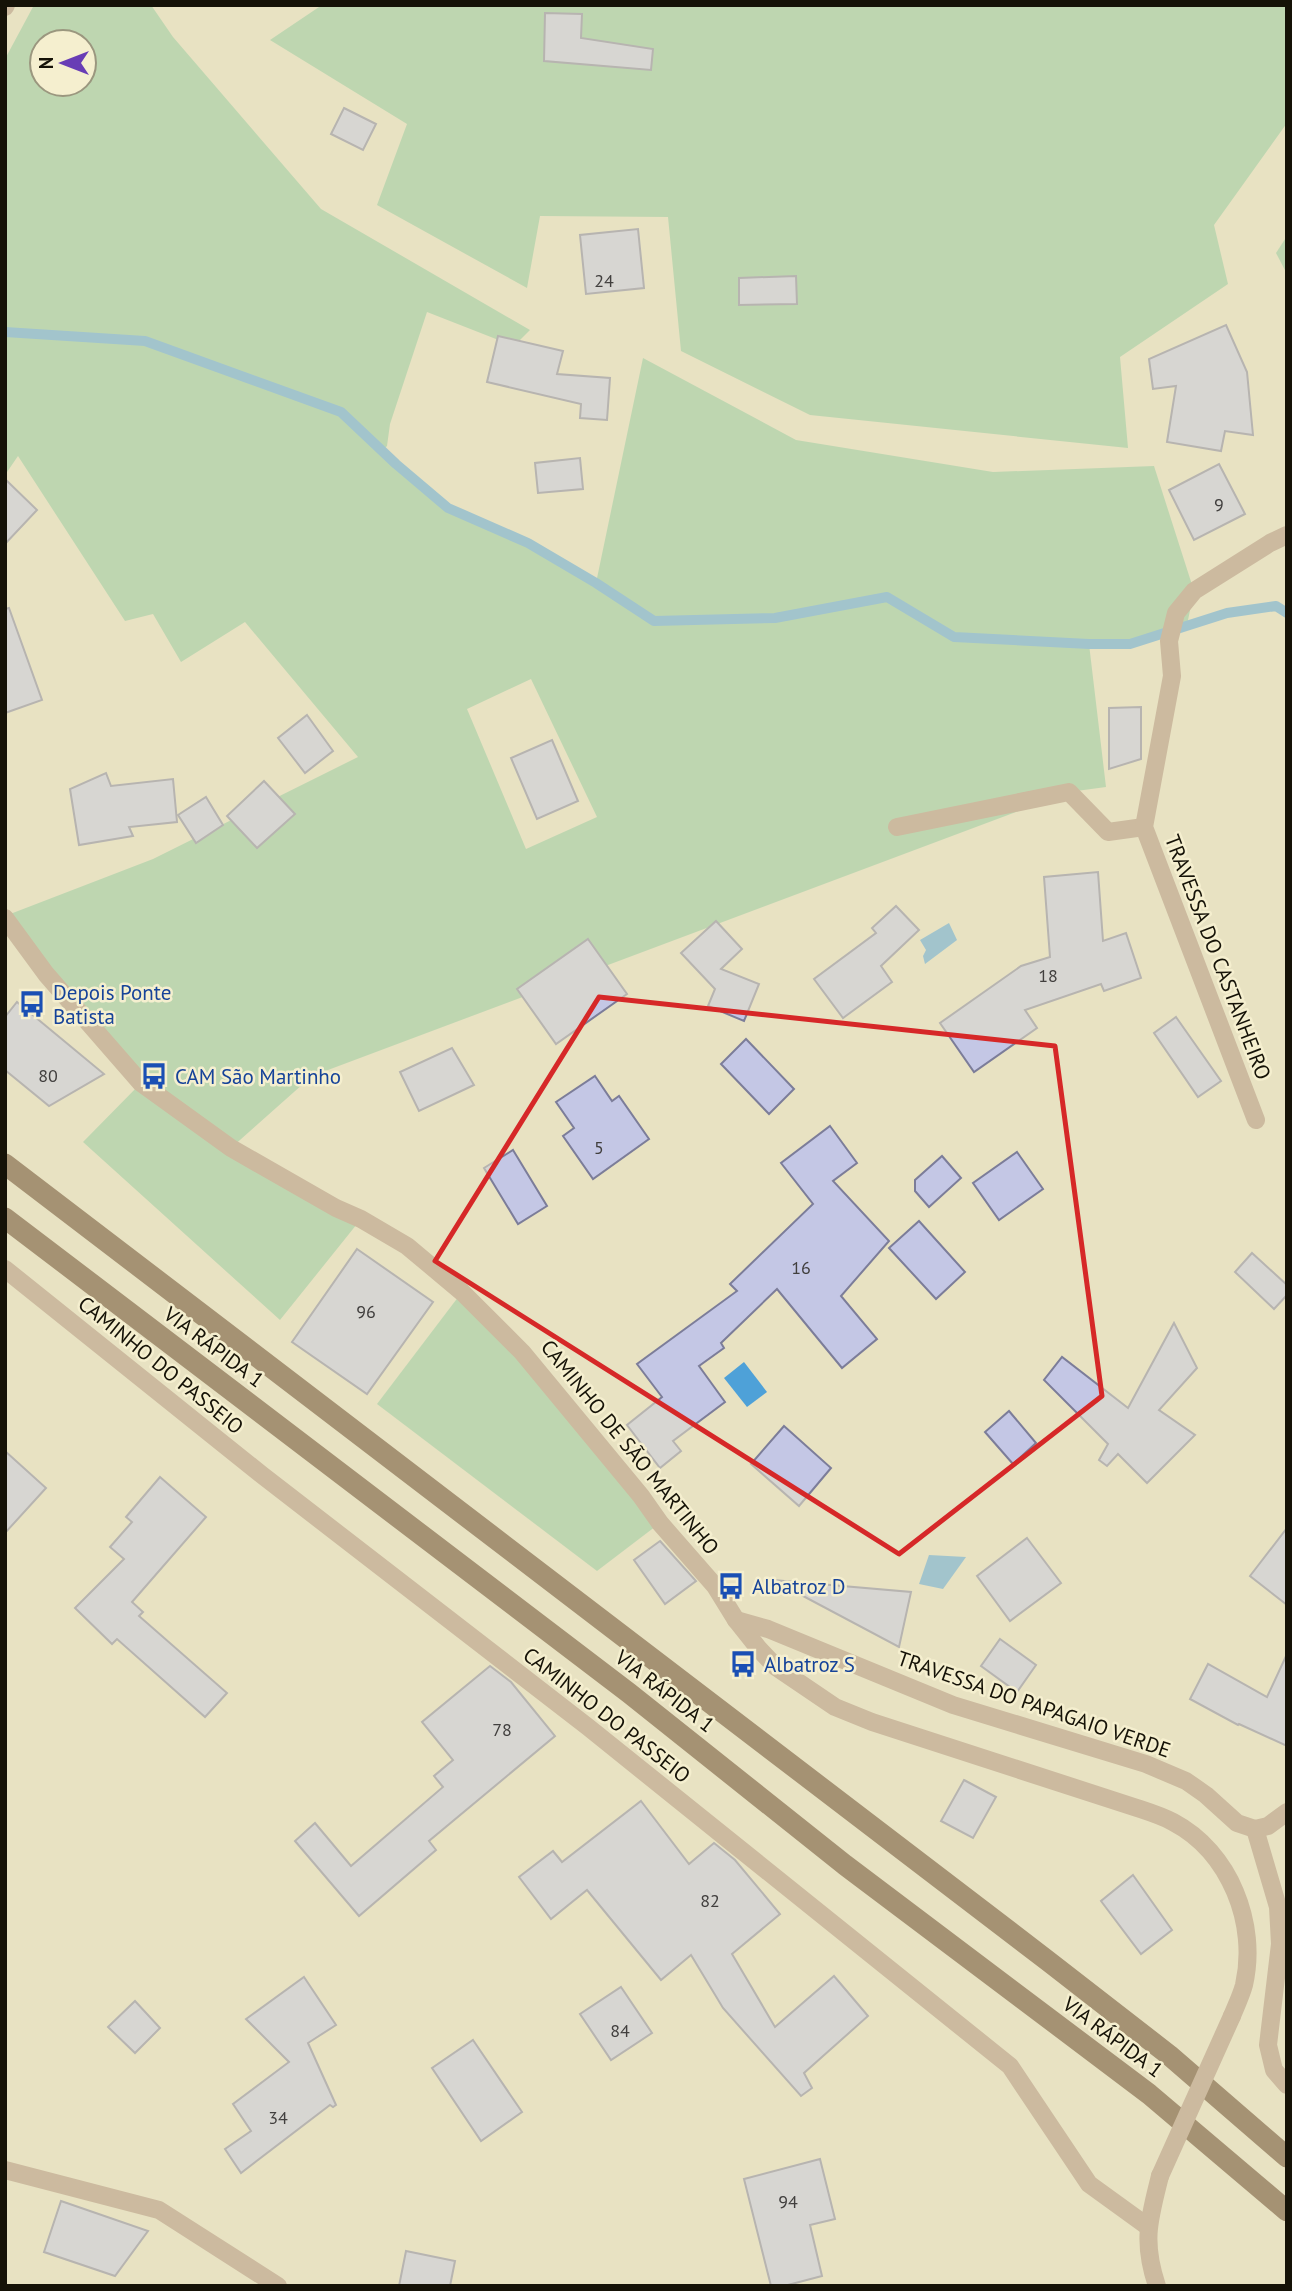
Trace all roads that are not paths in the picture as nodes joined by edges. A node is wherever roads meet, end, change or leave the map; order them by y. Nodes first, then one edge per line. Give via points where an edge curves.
1 (1287, 535) edge
2 (897, 827) dead end
3 (1144, 827) junction
4 (5, 918) edge
5 (1256, 1120) dead end
6 (5, 1164) edge
7 (5, 1218) edge
8 (5, 1269) edge
9 (736, 1620) junction
10 (1287, 1812) edge
11 (1255, 1829) junction
12 (1287, 2085) edge
13 (1287, 2157) edge
14 (5, 2170) edge
15 (1287, 2211) edge
16 (1147, 2226) junction
17 (278, 2286) edge
18 (1157, 2286) edge

1 - 3 street, TRAVESSA DO CASTANHEIRO via 1194,591 1177,613 1168,641 1172,676
2 - 3 street via 1069,792 1108,832
3 - 5 street, TRAVESSA DO CASTANHEIRO
4 - 9 street, CAMINHO DE SÃO MARTINHO via 46,974 141,1083 231,1148 407,1246 462,1292 522,1352 715,1586
6 - 13 highway, VIA RÁPIDA 1 via 1048,1961 1169,2055
7 - 15 highway, VIA RÁPIDA 1 via 1149,2094
8 - 16 street, CAMINHO DO PASSEIO via 1010,2066 1089,2184
9 - 11 street, TRAVESSA DO PAPAGAIO VERDE via 953,1705 1186,1781 1237,1823
9 - 16 street, CAMINHO DE SÃO MARTINHO, bridge via 776,1667 835,1707 1174,1822 1227,1874 1246,1927 1244,1986 1160,2176
10 - 11 street
11 - 12 street via 1278,1907 1280,1944 1268,2045 1274,2070
14 - 17 street via 159,2210
16 - 18 street, CAMINHO DE SÃO MARTINHO via 1149,2260

